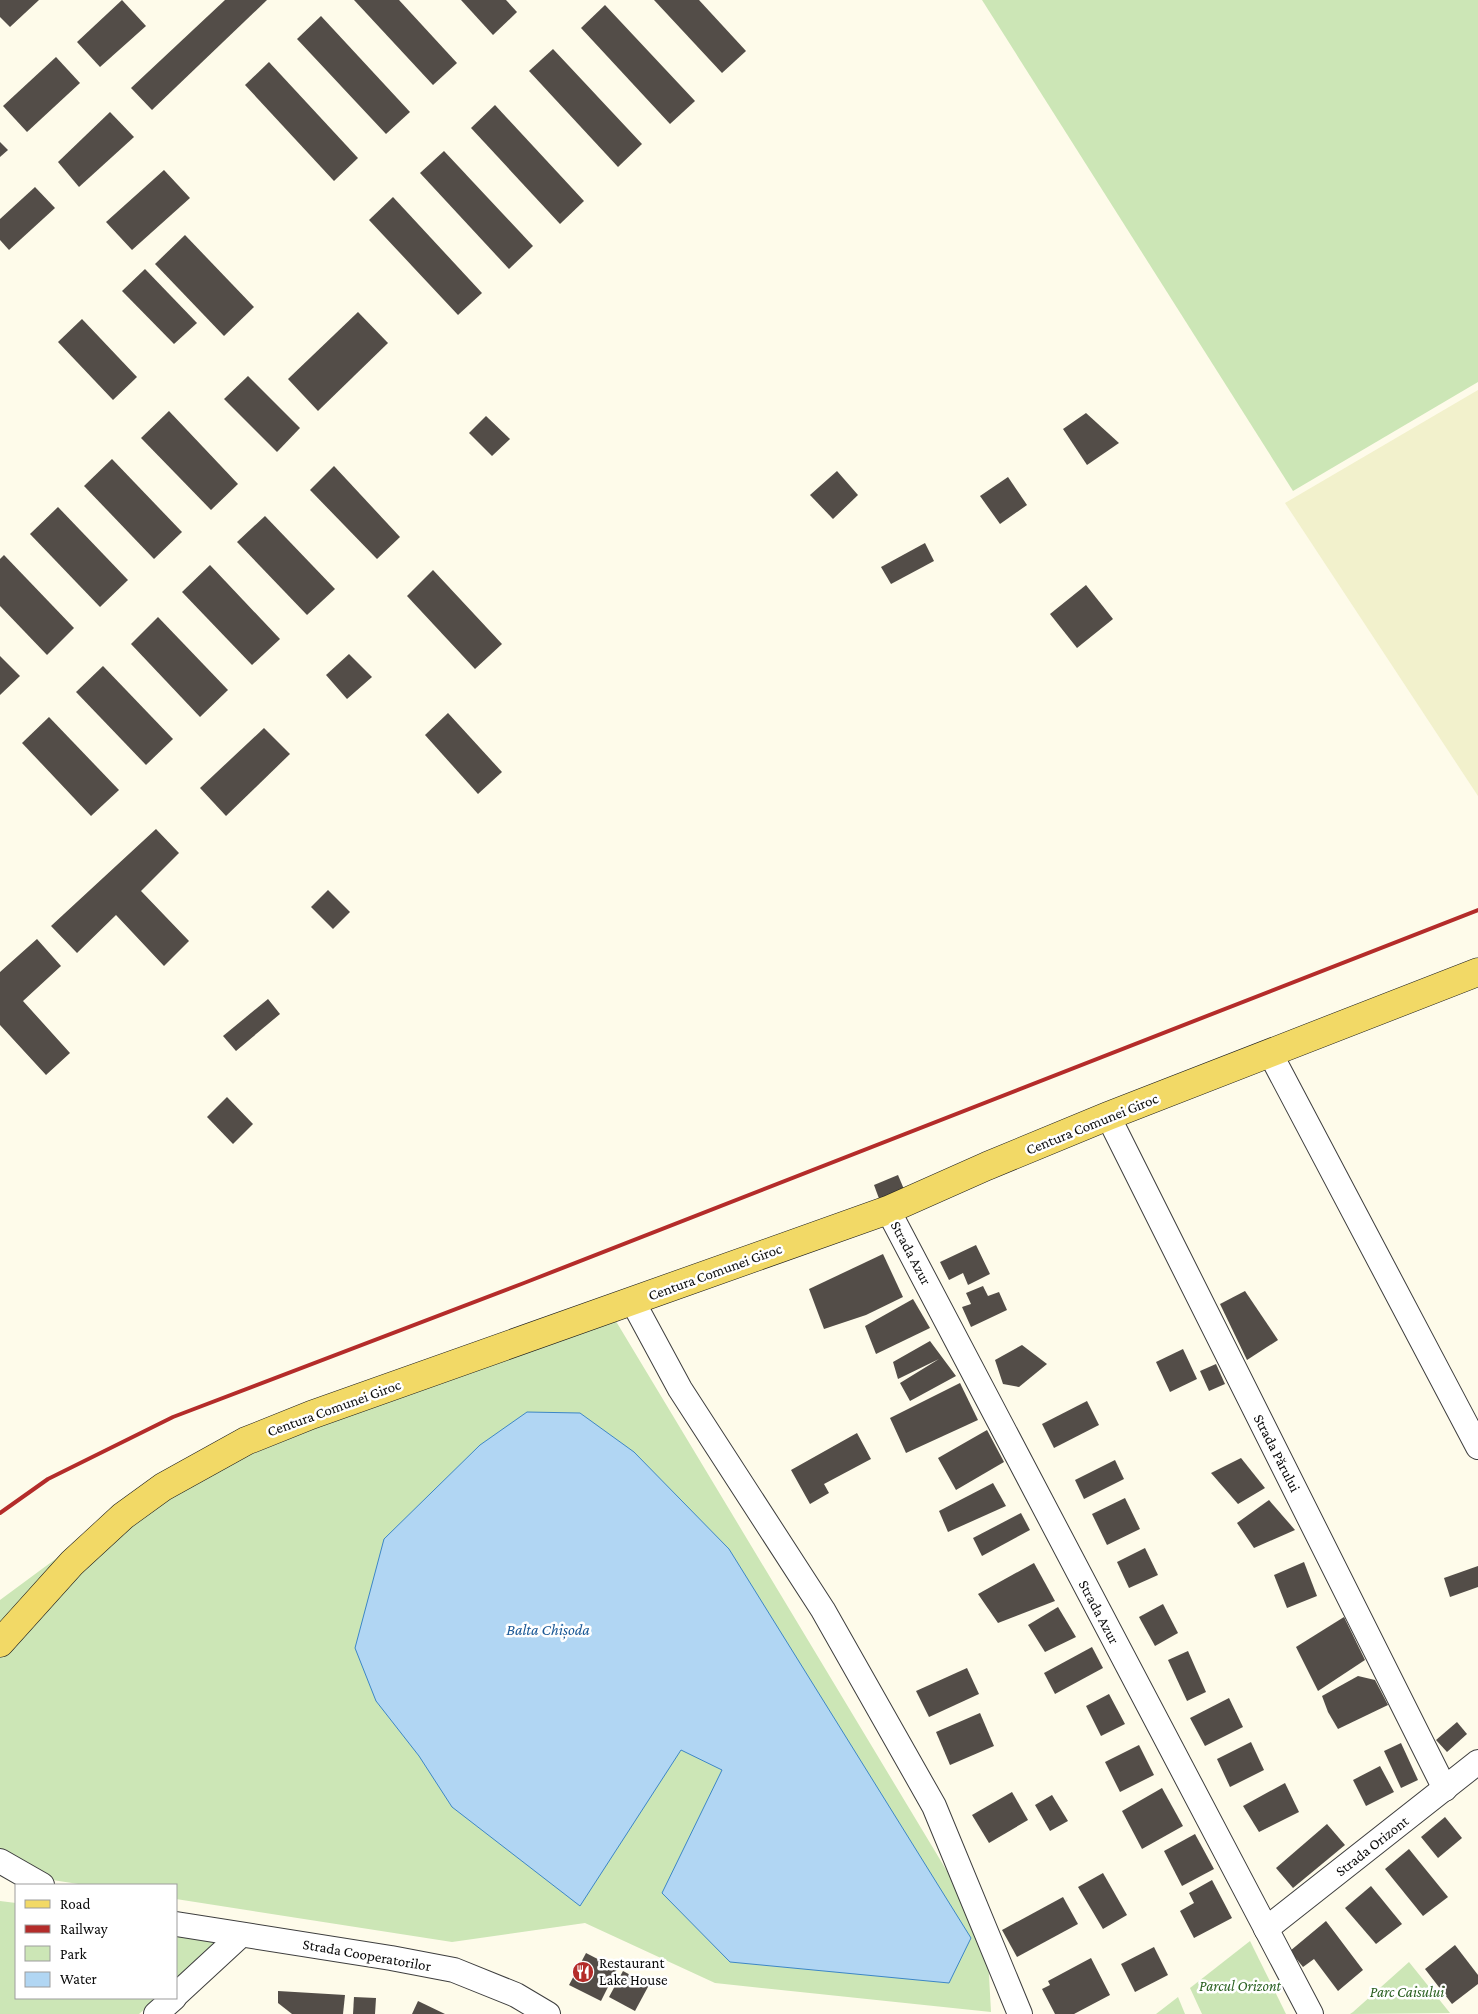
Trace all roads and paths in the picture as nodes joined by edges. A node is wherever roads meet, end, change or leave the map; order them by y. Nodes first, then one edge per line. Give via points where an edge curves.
1 (1478, 972) edge
2 (1270, 1053) junction
3 (1108, 1116) junction
4 (888, 1210) junction
5 (633, 1302) junction
6 (1478, 1447) edge
7 (0, 1643) edge
8 (1478, 1762) edge
9 (1445, 1789) junction
10 (0, 1862) edge
11 (40, 1884) edge
12 (178, 1924) edge
13 (1266, 1929) junction
14 (241, 1935) junction
15 (178, 1994) edge
16 (173, 1999) edge
17 (156, 2014) edge
18 (548, 2014) edge
19 (1020, 2014) edge
20 (1310, 2014) edge

1 - 2 main road, Centura Comunei Giroc
2 - 3 main road, Centura Comunei Giroc
2 - 6 street
3 - 4 main road, Centura Comunei Giroc
3 - 9 street, Strada Părului
4 - 5 main road, Centura Comunei Giroc
4 - 13 street, Strada Azur
5 - 7 main road, Centura Comunei Giroc via 312,1415 246,1441 202,1464 123,1516 50,1586
5 - 19 street via 680,1389 823,1610 934,1806
8 - 9 street, Strada Orizont
9 - 13 street, Strada Orizont
10 - 11 street
12 - 14 street, Strada Cooperatorilor
13 - 20 street, Strada Azur
14 - 15 street
14 - 18 street, Strada Cooperatorilor via 454,1970 516,1995
16 - 17 street

